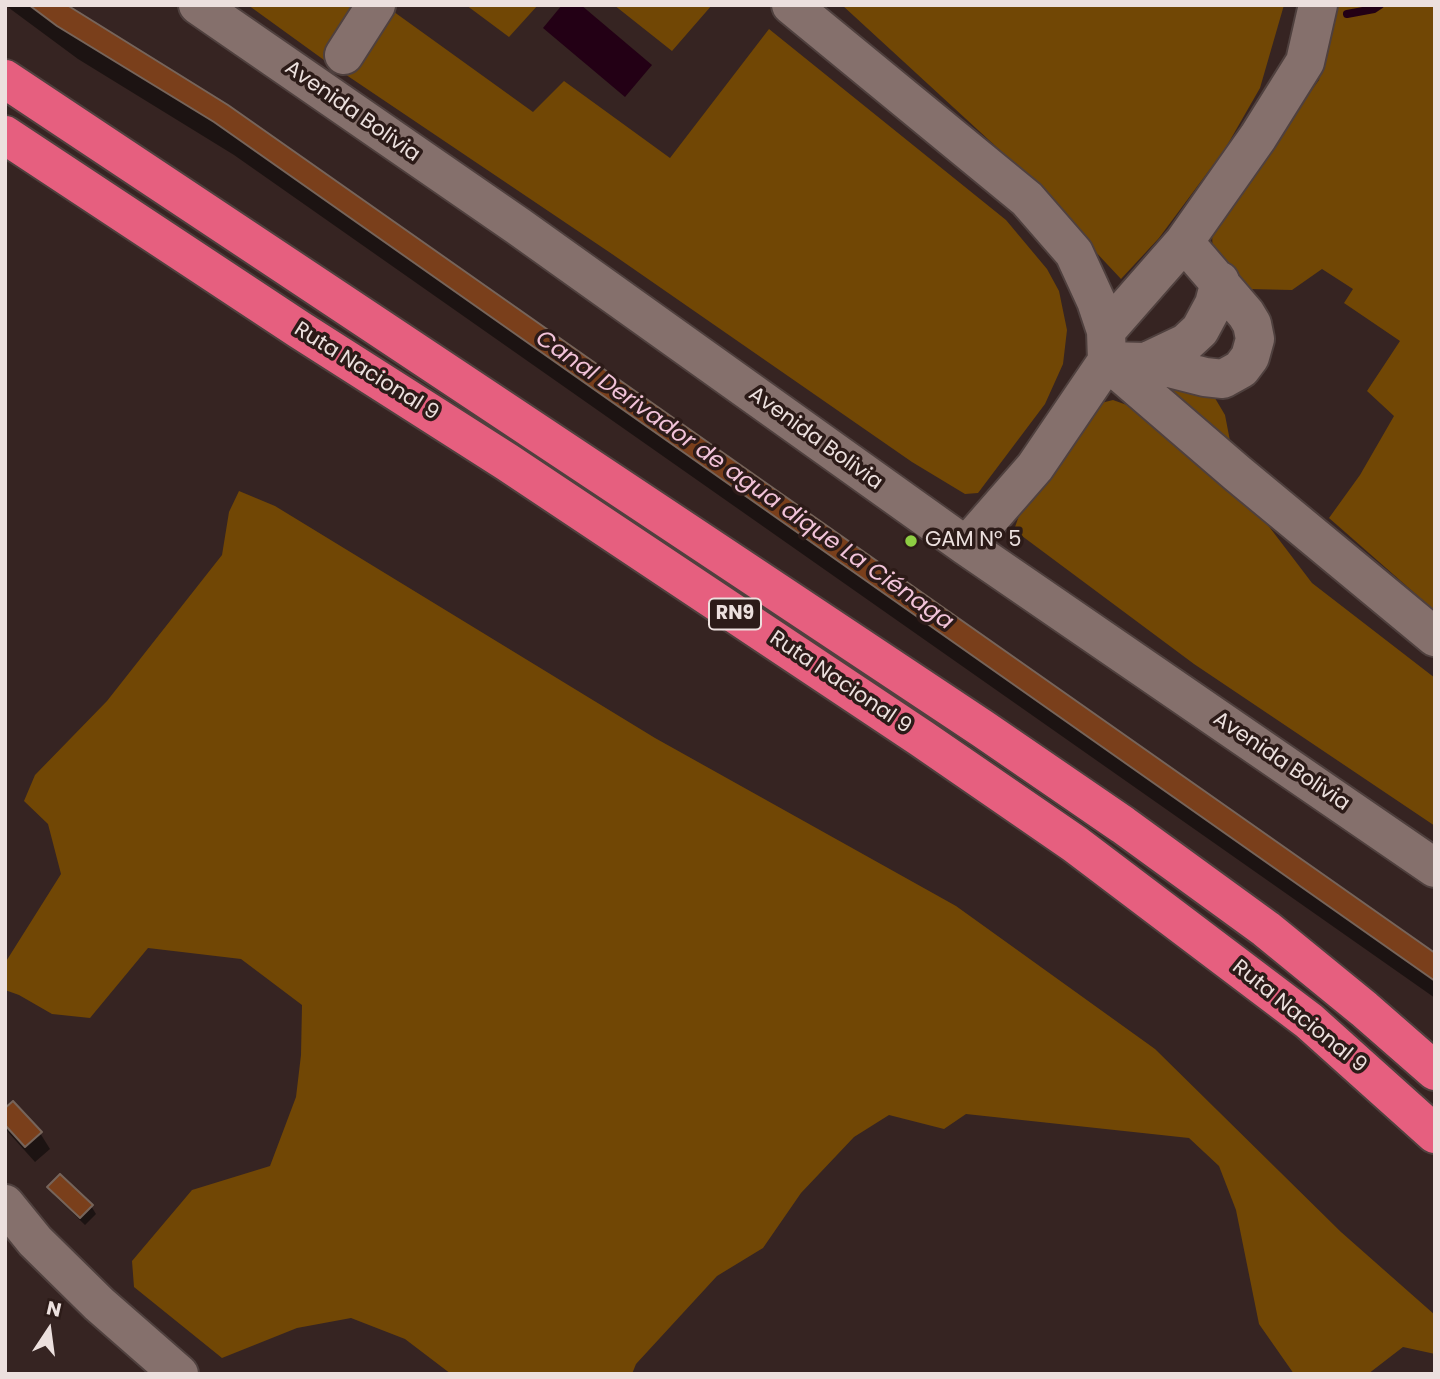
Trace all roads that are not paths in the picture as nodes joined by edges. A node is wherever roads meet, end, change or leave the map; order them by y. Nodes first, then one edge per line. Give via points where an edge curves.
1 (198, 5) edge
2 (376, 5) edge
3 (791, 5) edge
4 (1318, 5) edge
5 (344, 55) dead end
6 (5, 79) edge
7 (5, 135) edge
8 (1184, 242) junction
9 (1220, 281) junction
10 (1107, 346) junction
11 (1146, 362) junction
12 (966, 546) junction
13 (1435, 637) edge
14 (1435, 868) edge
15 (1435, 1071) edge
16 (1435, 1134) edge
17 (5, 1204) edge
18 (179, 1374) edge

1 - 12 street, Avenida Bolivia
2 - 5 street
3 - 10 street via 1027,199 1074,253 1096,301
4 - 8 street via 1305,62
6 - 15 highway, Ruta Nacional 9 / RN9 via 1123,825 1266,929
7 - 16 highway, Ruta Nacional 9 / RN9 via 508,462 1064,837 1309,1021
8 - 9 street
8 - 10 street
9 - 11 street via 1214,304 1199,330
9 - 11 street via 1252,324 1255,340 1241,369 1223,379
10 - 11 street
10 - 12 street via 1035,467
10 - 13 street via 1237,473
12 - 14 street, Avenida Bolivia
17 - 18 street via 99,1304

